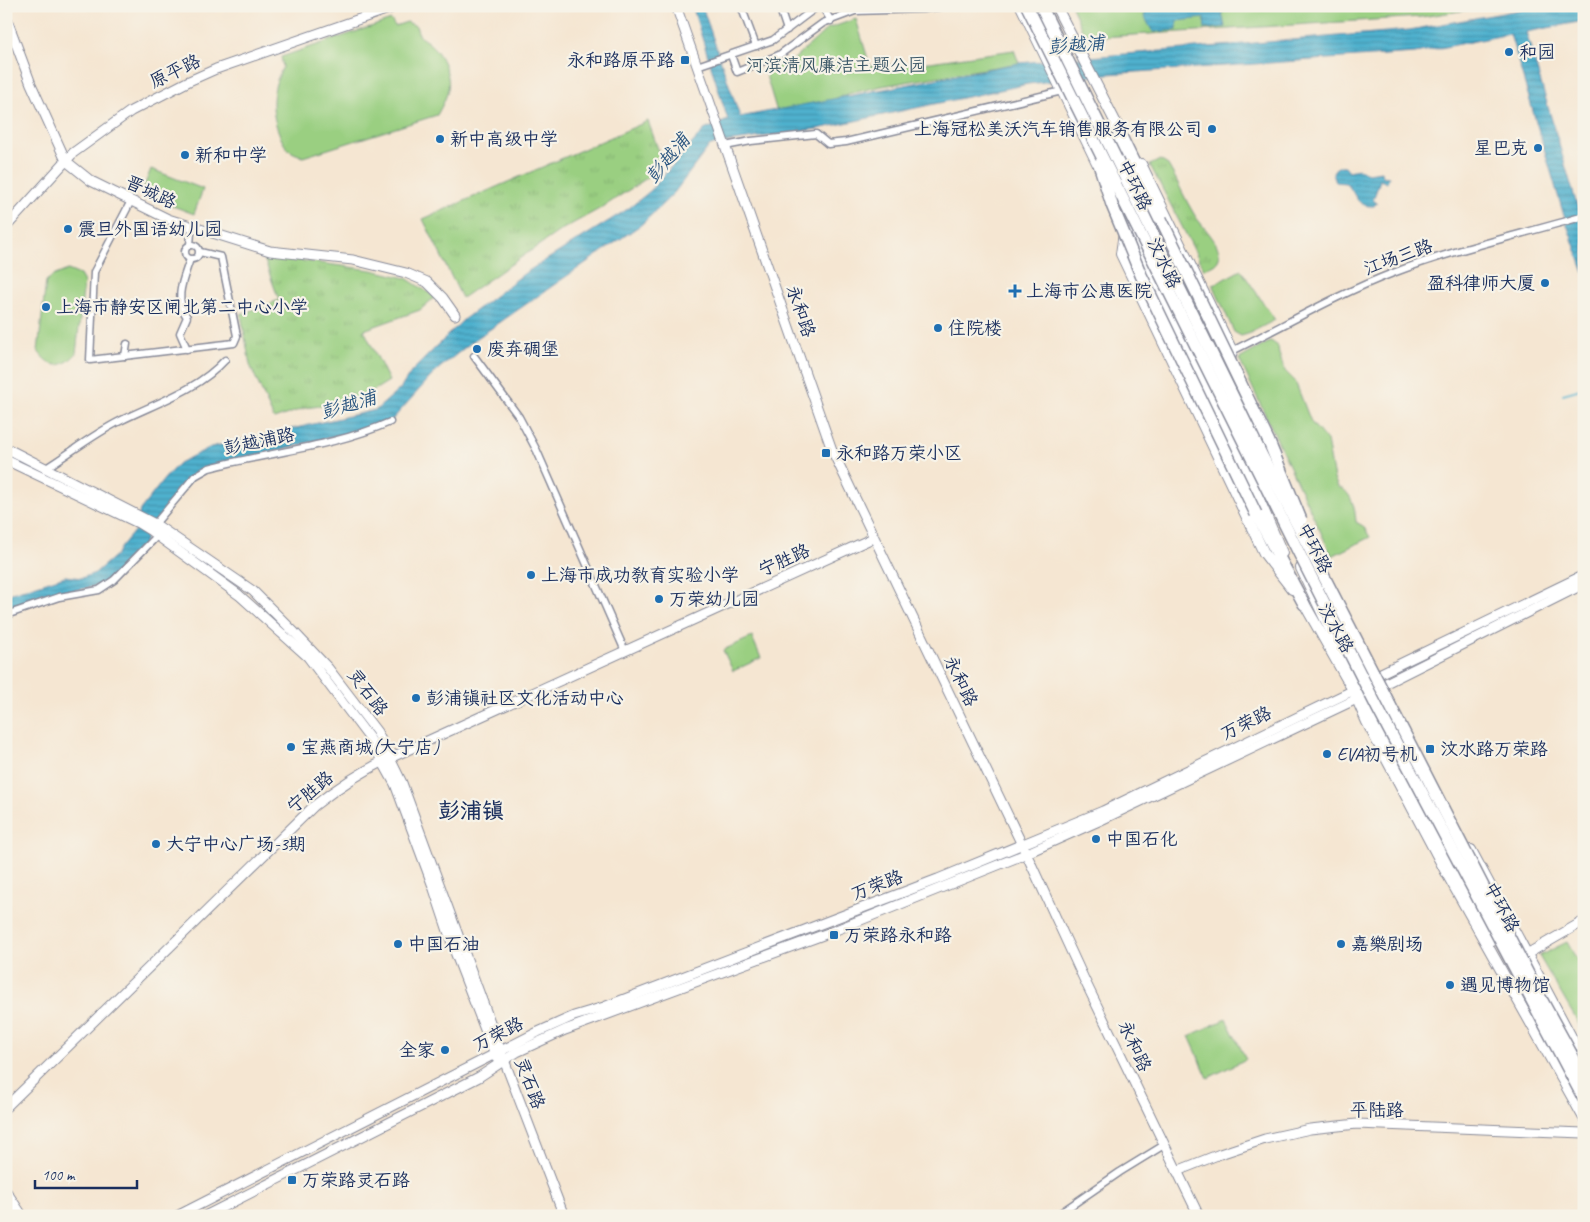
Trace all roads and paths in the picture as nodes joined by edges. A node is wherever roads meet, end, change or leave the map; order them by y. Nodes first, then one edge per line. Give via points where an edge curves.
1 (397, 6) edge
2 (676, 6) edge
3 (741, 6) edge
4 (779, 6) edge
5 (822, 6) edge
6 (946, 6) edge
7 (1021, 6) edge
8 (1029, 6) edge
9 (1037, 6) edge
10 (1041, 6) edge
11 (1056, 6) edge
12 (815, 7) edge
13 (861, 8) edge
14 (6, 17) edge
15 (830, 20) junction
16 (787, 30) junction
17 (1049, 45) junction
18 (756, 46) junction
19 (731, 55) junction
20 (701, 65) junction
21 (1068, 88) junction
22 (1116, 126) junction
23 (1088, 129) junction
24 (1087, 141) junction
25 (725, 146) junction
26 (1103, 153) junction
27 (66, 161) junction
28 (131, 201) junction
29 (1136, 207) junction
30 (1584, 216) edge
31 (1159, 221) junction
32 (1126, 222) junction
33 (193, 226) junction
34 (6, 227) edge
35 (190, 245) junction
36 (200, 252) junction
37 (190, 259) junction
38 (455, 315) dead end
39 (127, 344) dead end
40 (187, 349) junction
41 (1232, 351) junction
42 (125, 356) junction
43 (474, 356) dead end
44 (225, 360) dead end
45 (1228, 368) junction
46 (390, 422) dead end
47 (6, 448) edge
48 (6, 460) edge
49 (1241, 461) junction
50 (46, 468) junction
51 (1234, 491) junction
52 (131, 516) junction
53 (156, 529) junction
54 (874, 538) junction
55 (1319, 568) junction
56 (1584, 575) edge
57 (1308, 583) junction
58 (1584, 584) edge
59 (1332, 588) junction
60 (1304, 604) junction
61 (1334, 607) junction
62 (6, 615) edge
63 (1314, 619) junction
64 (625, 651) junction
65 (1334, 658) junction
66 (1352, 672) junction
67 (1377, 682) junction
68 (1358, 694) junction
69 (387, 759) junction
70 (1024, 849) junction
71 (1584, 922) edge
72 (1527, 954) junction
73 (1540, 980) junction
74 (497, 1051) junction
75 (1584, 1061) edge
76 (501, 1062) junction
77 (1584, 1077) edge
78 (1584, 1099) edge
79 (6, 1107) edge
80 (1584, 1118) edge
81 (1584, 1133) edge
82 (1164, 1145) junction
83 (1177, 1171) junction
84 (6, 1192) edge
85 (22, 1216) edge
86 (177, 1216) edge
87 (205, 1216) edge
88 (560, 1216) edge
89 (564, 1216) edge
90 (1056, 1216) edge
91 (1199, 1216) edge

1 - 27 main road, 原平路 via 189,81 131,111
2 - 20 main road
3 - 18 street
4 - 16 street
5 - 15 street
6 - 13 street
7 - 17 main road, 汶水路
8 - 17 main road, 汶水路
8 - 23 highway, 中环路, bridge
9 - 17 main road, 汶水路
10 - 55 highway, 中环路, bridge
11 - 22 main road, 汶水路
12 - 16 street
13 - 15 street
14 - 27 main road, 晋城路 via 30,84
15 - 19 street via 780,55 737,72
16 - 18 street
17 - 21 main road, 汶水路
17 - 21 main road, bridge
18 - 19 street
19 - 20 street
20 - 25 main road, 永和路
21 - 24 main road, 汶水路
21 - 25 street via 846,142 828,144 816,134
21 - 26 main road
21 - 29 main road
22 - 31 highway
22 - 41 main road, 汶水路 via 1135,153
23 - 60 highway, bridge via 1112,205 1141,275 1256,514
23 - 78 highway, 中环路, bridge via 1356,666
24 - 26 main road
24 - 32 main road, 汶水路
25 - 54 main road, 永和路 via 832,450
26 - 57 main road via 1187,323
27 - 28 main road, 晋城路 via 91,181
27 - 34 main road, 原平路
28 - 33 main road, 晋城路 via 168,219
28 - 42 street via 108,253 94,272 90,360
29 - 31 main road
29 - 61 main road
30 - 41 street, 江场三路 via 1394,272
31 - 45 main road, 汶水路
31 - 55 highway, bridge via 1269,442
32 - 49 main road, 汶水路
32 - 51 main road via 1121,254
33 - 35 street
33 - 38 main road, 晋城路 via 270,251 353,260 406,272 426,282
35 - 36 street via 194,244
35 - 37 street via 185,252
36 - 37 street
36 - 40 street via 221,257 237,336 234,343
37 - 40 street via 179,292 181,310 187,318 180,333
39 - 42 street
40 - 42 street
41 - 45 main road
43 - 64 street via 519,417 537,451
44 - 50 street via 214,373 118,422
45 - 59 main road, 汶水路
46 - 53 street, 彭越浦路 via 343,438 210,468 195,476
47 - 50 main road, 灵石路
48 - 52 main road, 灵石路
49 - 51 main road
49 - 60 main road, 汶水路
50 - 52 main road, 灵石路
51 - 60 main road via 1264,553
52 - 53 main road, 灵石路
53 - 62 street, 彭越浦路 via 114,580 99,590 59,596
53 - 69 main road, 灵石路 via 253,591 328,668 378,732
54 - 64 main road, 宁胜路
54 - 70 main road, 永和路
55 - 77 highway, 中环路, bridge
56 - 67 main road, 万荣路
57 - 63 main road
57 - 66 main road
58 - 67 main road, 万荣路
59 - 61 main road
59 - 67 main road, 汶水路
60 - 63 main road, 汶水路
61 - 67 main road
63 - 65 main road, 汶水路
64 - 69 main road, 宁胜路
65 - 66 main road
65 - 68 main road, 汶水路
66 - 68 main road
67 - 68 main road, 万荣路
67 - 72 main road, 汶水路
67 - 73 main road via 1467,863 1506,933
68 - 70 main road, 万荣路
68 - 80 main road, 汶水路 via 1367,722 1445,870
69 - 74 main road, 灵石路 via 402,783
69 - 79 main road, 宁胜路 via 337,788 314,806
70 - 74 main road, 万荣路 via 574,1016
70 - 76 main road, 万荣路 via 831,932 573,1027
70 - 82 main road, 永和路
71 - 72 main road
72 - 73 main road, 汶水路
73 - 75 main road, 汶水路
74 - 76 main road, 灵石路
74 - 86 main road, 万荣路
76 - 87 main road, 万荣路 via 479,1077
76 - 88 main road, 灵石路
76 - 89 main road, 灵石路
81 - 83 main road, 平陆路 via 1357,1124 1310,1129 1265,1139
82 - 83 main road, 永和路
82 - 90 street
83 - 91 main road, 永和路
84 - 85 main road

